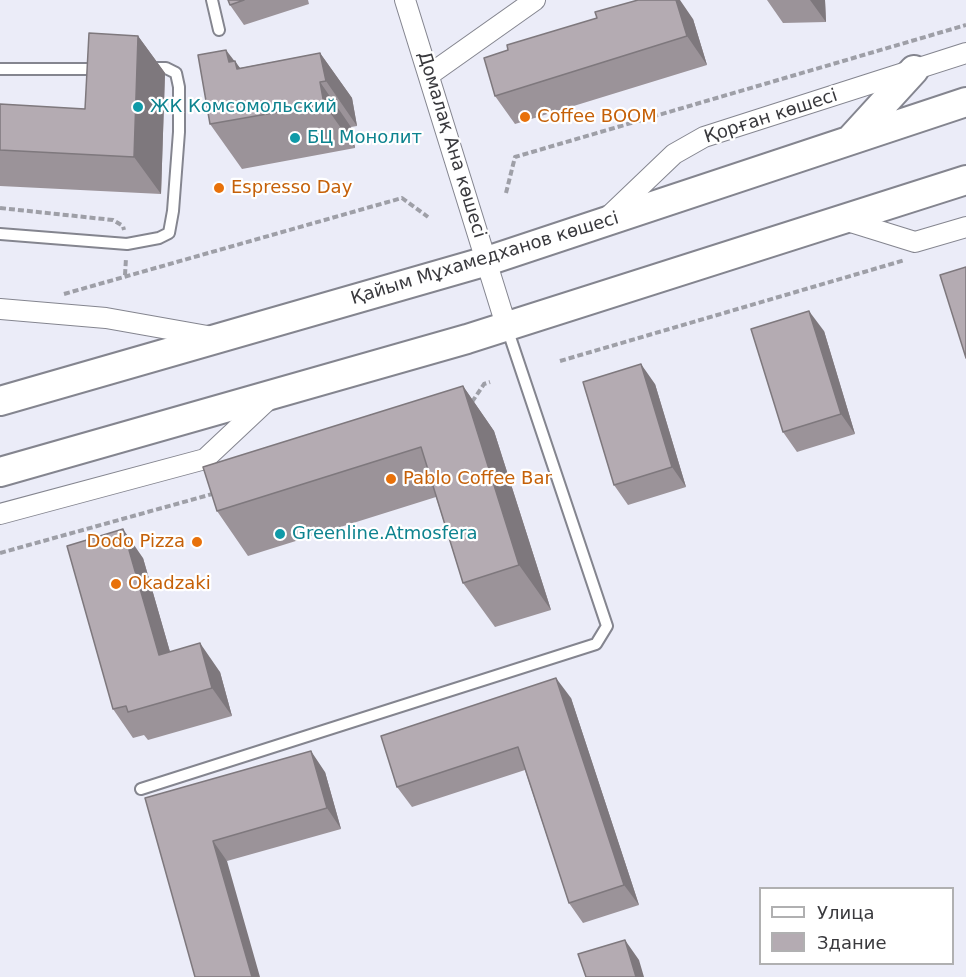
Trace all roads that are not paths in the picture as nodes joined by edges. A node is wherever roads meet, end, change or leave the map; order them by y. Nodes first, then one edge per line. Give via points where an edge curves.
1 (212, 0) edge
2 (405, 0) edge
3 (535, 0) edge
4 (219, 30) dead end
5 (966, 53) edge
6 (139, 68) edge
7 (0, 69) edge
8 (116, 69) edge
9 (914, 70) junction
10 (429, 75) junction
11 (966, 102) edge
12 (849, 141) junction
13 (966, 180) edge
14 (841, 219) junction
15 (601, 223) junction
16 (966, 227) edge
17 (0, 234) edge
18 (487, 261) junction
19 (0, 309) edge
20 (506, 325) junction
21 (219, 338) junction
22 (275, 393) junction
23 (0, 401) edge
24 (0, 472) edge
25 (0, 514) edge
26 (141, 789) dead end

1 - 4 lane
2 - 10 street, Домалақ Ана көшесі
3 - 10 street
5 - 9 street, Қорған көшесі
6 - 17 lane via 166,68 176,73 179,87 179,132 169,233 127,244
7 - 8 lane
9 - 12 main road
9 - 15 street, Қорған көшесі via 704,137 674,154
10 - 18 street, Домалақ Ана көшесі
11 - 12 main road, Қайым Мұхамедханов көшесі
12 - 15 main road, Қайым Мұхамедханов көшесі
13 - 14 main road
14 - 16 street via 915,242
14 - 20 main road
15 - 18 main road, Қайым Мұхамедханов көшесі
18 - 20 street, Домалақ Ана көшесі
18 - 21 main road, Қайым Мұхамедханов көшесі
19 - 21 street via 106,318
20 - 22 main road
20 - 26 lane via 608,626 596,644
21 - 23 main road, Қайым Мұхамедханов көшесі
22 - 24 main road
22 - 25 street via 205,459

